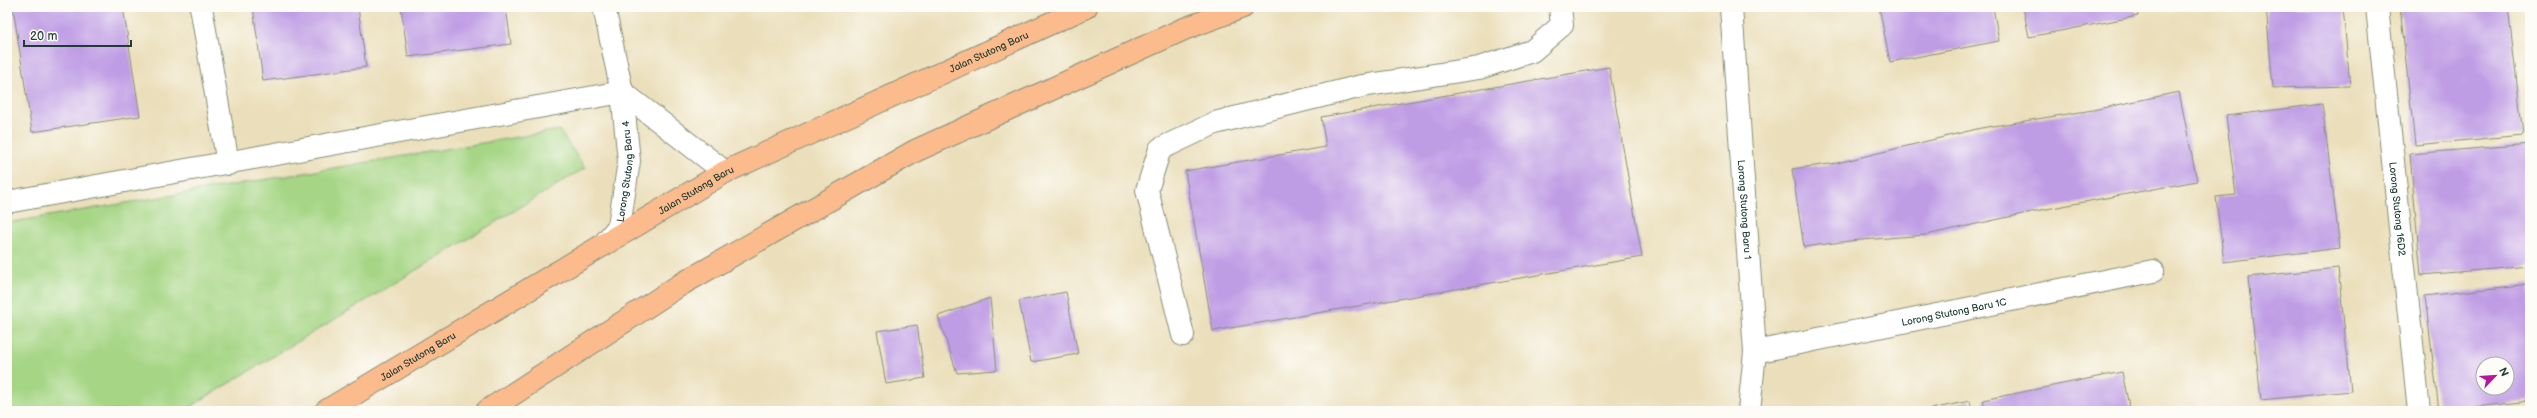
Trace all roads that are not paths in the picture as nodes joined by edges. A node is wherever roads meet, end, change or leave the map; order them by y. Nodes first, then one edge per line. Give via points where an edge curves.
1 (201, 7) edge
2 (604, 7) edge
3 (1086, 7) edge
4 (1243, 7) edge
5 (1560, 7) edge
6 (1731, 7) edge
7 (2377, 7) edge
8 (622, 92) junction
9 (228, 164) junction
10 (725, 172) junction
11 (7, 202) edge
12 (603, 245) junction
13 (2153, 271) dead end
14 (1183, 335) dead end
15 (1755, 352) junction
16 (326, 411) edge
17 (487, 411) edge
18 (1749, 411) edge
19 (2420, 411) edge

1 - 9 street
2 - 8 street, Lorong Stutong Baru 4
3 - 10 main road, Jalan Stutong Baru
4 - 17 main road via 1184,29 915,151 680,285
5 - 14 street via 1562,25 1532,51 1479,68 1362,86 1215,123 1160,149 1147,190
6 - 15 street, Lorong Stutong Baru 1
7 - 19 street, Lorong Stutong 16D2
8 - 9 street
8 - 10 street
8 - 12 street, Lorong Stutong Baru 4 via 629,161 619,226
9 - 11 street
10 - 12 main road, Jalan Stutong Baru
12 - 16 main road, Jalan Stutong Baru
13 - 15 street, Lorong Stutong Baru 1C
15 - 18 street, Lorong Stutong Baru 1

